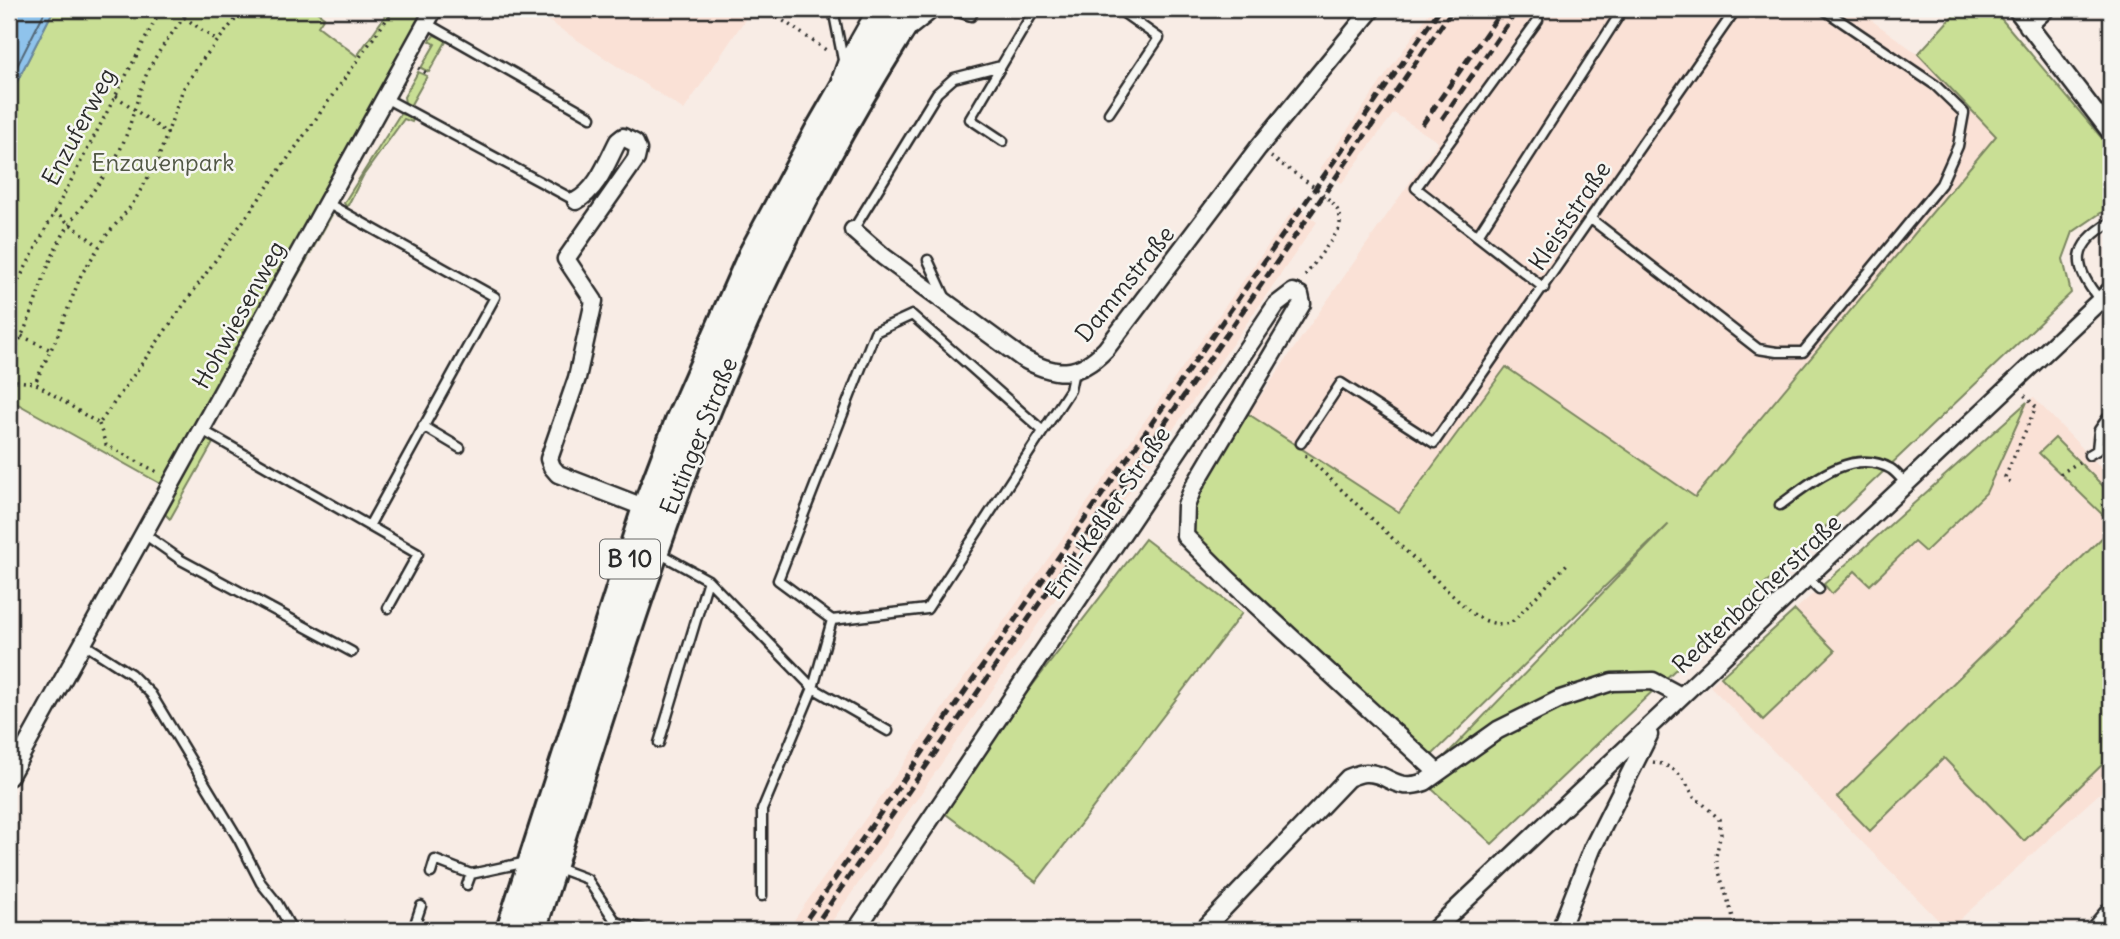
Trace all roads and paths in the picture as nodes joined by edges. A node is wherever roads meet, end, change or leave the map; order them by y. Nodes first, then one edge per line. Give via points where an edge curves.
1 (161, 9) edge
2 (173, 9) edge
3 (189, 9) edge
4 (244, 9) edge
5 (394, 9) edge
6 (766, 9) edge
7 (833, 9) edge
8 (872, 9) edge
9 (889, 9) edge
10 (914, 9) edge
11 (939, 9) edge
12 (948, 9) edge
13 (975, 9) edge
14 (1035, 9) edge
15 (1118, 9) edge
16 (1372, 9) edge
17 (1623, 9) edge
18 (1736, 9) edge
19 (1823, 9) edge
20 (2016, 9) edge
21 (2046, 9) edge
22 (430, 16) edge
23 (184, 17) junction
24 (1538, 20) dead end
25 (2028, 26) junction
26 (217, 41) junction
27 (820, 45) dead end
28 (887, 50) junction
29 (843, 60) junction
30 (1002, 66) junction
31 (116, 96) junction
32 (385, 98) junction
33 (135, 110) junction
34 (1109, 113) dead end
35 (591, 117) dead end
36 (818, 132) junction
37 (2111, 133) edge
38 (168, 134) junction
39 (1003, 141) dead end
40 (1258, 148) junction
41 (576, 201) joint
42 (327, 203) junction
43 (54, 212) junction
44 (1591, 219) junction
45 (2111, 222) edge
46 (69, 223) junction
47 (853, 230) joint
48 (1478, 235) junction
49 (99, 246) junction
50 (928, 260) dead end
51 (1544, 288) junction
52 (1293, 292) junction
53 (2106, 295) edge
54 (9, 299) edge
55 (948, 304) junction
56 (9, 332) edge
57 (23, 337) junction
58 (51, 350) junction
59 (9, 358) edge
60 (1074, 371) junction
61 (9, 380) edge
62 (35, 383) junction
63 (2036, 407) dead end
64 (2111, 413) edge
65 (99, 424) junction
66 (423, 426) junction
67 (202, 430) junction
68 (1042, 431) junction
69 (2111, 442) edge
70 (1301, 443) joint
71 (460, 448) dead end
72 (2093, 453) junction
73 (2060, 474) dead end
74 (173, 481) junction
75 (2010, 482) dead end
76 (1907, 485) junction
77 (1780, 505) dead end
78 (646, 508) junction
79 (369, 526) junction
80 (144, 534) junction
81 (655, 551) junction
82 (1569, 562) dead end
83 (708, 580) junction
84 (388, 608) dead end
85 (832, 620) junction
86 (84, 644) junction
87 (352, 652) dead end
88 (813, 688) junction
89 (1681, 696) junction
90 (1666, 713) junction
91 (888, 731) dead end
92 (659, 743) dead end
93 (1632, 770) junction
94 (1437, 772) junction
95 (9, 777) edge
96 (543, 863) junction
97 (431, 873) dead end
98 (471, 874) junction
99 (467, 884) dead end
100 (762, 896) dead end
101 (421, 906) dead end
102 (2111, 910) edge
103 (617, 926) edge
104 (292, 930) edge
105 (413, 930) edge
106 (510, 930) edge
107 (532, 930) edge
108 (645, 930) edge
109 (856, 930) edge
110 (1203, 930) edge
111 (1434, 930) edge
112 (1560, 930) edge
113 (1737, 930) edge
114 (2094, 930) edge

1 - 31 path, Enzuferweg
2 - 23 path
3 - 23 path
4 - 26 path
5 - 65 path
6 - 27 path
7 - 29 lane
8 - 29 lane
9 - 36 main road, Eutinger Straße / B 10
10 - 28 main road, Eutinger Straße / B 10
11 - 28 lane
12 - 13 lane via 971,16
14 - 30 lane
15 - 34 lane via 1159,38
16 - 40 street, Dammstraße
17 - 48 lane
18 - 44 lane, Kleiststraße
19 - 44 lane via 1935,85 1964,113 1958,146 1941,184 1803,352 1758,349
20 - 25 street
21 - 25 street
22 - 32 street, Hohwiesenweg
22 - 35 lane
23 - 26 path
23 - 33 path via 149,69
24 - 48 lane via 1416,188
25 - 37 street
26 - 38 path via 183,89
28 - 81 main road, Eutinger Straße / B 10 via 754,301
29 - 36 lane
30 - 39 lane via 970,118
30 - 47 lane via 954,78 937,93
31 - 33 path
31 - 43 path, Enzuferweg
32 - 41 lane
32 - 42 street, Hohwiesenweg
33 - 38 path
33 - 46 path via 114,160
36 - 78 main road, Eutinger Straße / B 10 via 727,308
38 - 49 path via 141,192
40 - 52 path via 1331,201 1340,216 1338,231
40 - 60 street, Dammstraße via 1106,349
41 - 78 street via 596,182 618,141 623,137 635,143 636,159 566,259 594,300 577,378 549,459 558,474
42 - 66 lane via 495,297
42 - 67 street, Hohwiesenweg
43 - 46 path
43 - 54 path, Enzuferweg
44 - 51 lane, Kleiststraße
45 - 53 lane via 2095,231 2078,259 2086,281
46 - 49 path
46 - 57 path via 46,270
47 - 55 street, Dammstraße
48 - 51 lane
49 - 58 path via 74,289
50 - 55 lane
51 - 70 lane, Kleiststraße via 1434,443 1341,383
52 - 94 street via 1300,295 1302,304 1193,488 1186,506 1185,536
52 - 109 street, Emil-Keßler-Straße via 1276,305
53 - 76 street, Redtenbacherstraße
55 - 60 street, Dammstraße via 1037,366
56 - 57 path
57 - 58 path
57 - 59 path
58 - 62 path
60 - 68 lane via 1070,390
61 - 62 path
62 - 65 path
63 - 75 path via 2005,477
64 - 72 lane via 2099,430
65 - 74 path via 106,445
66 - 71 lane
66 - 79 lane
67 - 74 street, Hohwiesenweg
67 - 79 lane
68 - 85 lane via 927,609
68 - 85 lane via 912,315 875,331 779,580
69 - 72 lane
70 - 82 path via 1305,457 1484,621 1511,623
72 - 73 path
74 - 80 street, Hohwiesenweg
76 - 77 lane via 1885,467 1846,465
76 - 89 street, Redtenbacherstraße via 1814,584 1711,676
78 - 96 main road, Eutinger Straße / B 10
79 - 84 lane via 418,554
80 - 86 street, Hohwiesenweg
80 - 87 lane via 193,566
81 - 83 lane
81 - 96 main road, Eutinger Straße / B 10
83 - 88 lane
83 - 92 lane
85 - 88 lane
86 - 95 street, Hohwiesenweg
86 - 104 lane via 131,674 151,694
88 - 91 lane
88 - 100 lane via 762,810
89 - 90 street, Redtenbacherstraße
89 - 94 street via 1653,681 1612,682 1560,699 1497,730
90 - 93 street via 1654,726
90 - 111 street, Redtenbacherstraße
93 - 112 street via 1592,849
93 - 113 path via 1652,762 1667,764 1681,774 1696,801 1719,819 1716,856
94 - 110 street via 1413,786 1364,772 1348,778
96 - 98 lane
96 - 103 lane via 587,879
96 - 106 main road, Eutinger Straße / B 10
96 - 107 main road, Eutinger Straße / B 10
97 - 98 lane via 435,860
98 - 99 lane
101 - 105 lane
102 - 114 street
103 - 108 lane

